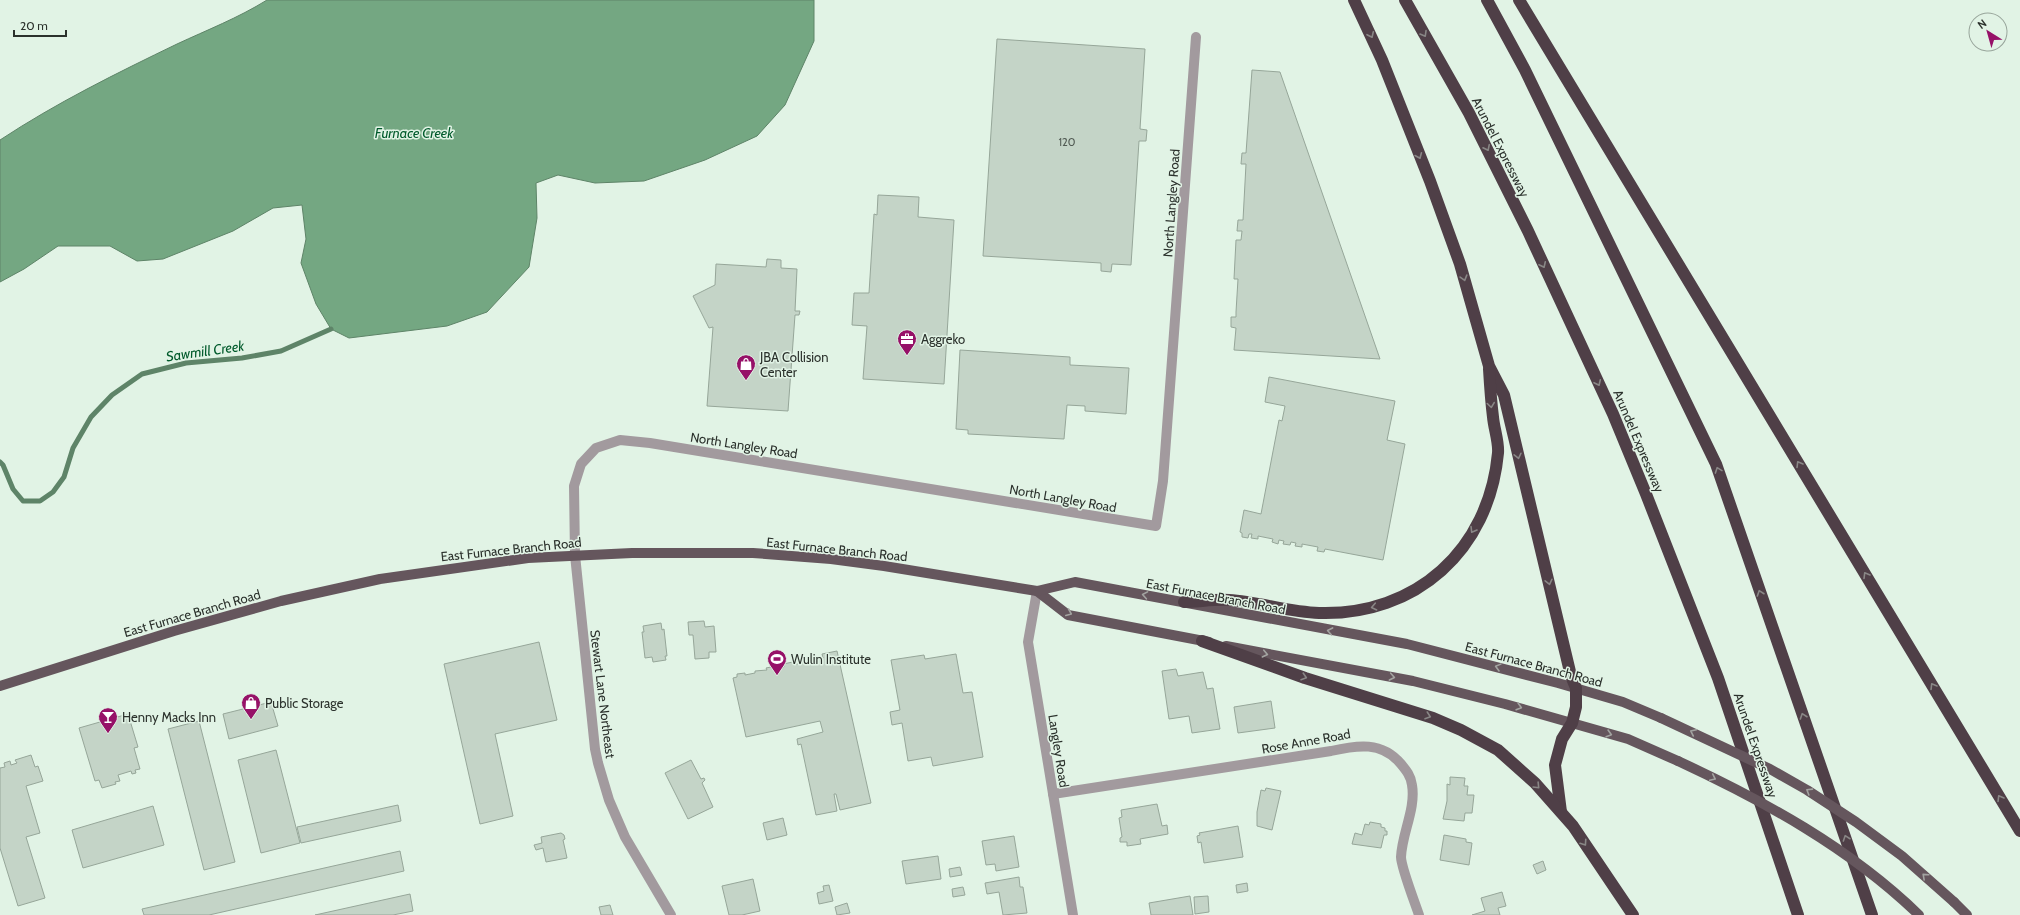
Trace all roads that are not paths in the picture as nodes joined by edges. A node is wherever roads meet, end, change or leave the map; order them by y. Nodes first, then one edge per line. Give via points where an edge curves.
1 (1354, 0) edge
2 (1405, 0) edge
3 (1486, 0) edge
4 (1519, 0) edge
5 (1196, 37) dead end
6 (1489, 366) junction
7 (575, 555) junction
8 (1037, 591) junction
9 (1184, 602) junction
10 (1202, 641) junction
11 (0, 686) edge
12 (1576, 688) junction
13 (1572, 723) junction
14 (1053, 794) junction
15 (1561, 812) junction
16 (2020, 831) edge
17 (671, 915) edge
18 (1073, 915) edge
19 (1419, 915) edge
20 (1633, 915) edge
21 (1798, 915) edge
22 (1872, 915) edge
23 (1919, 915) edge
24 (1967, 915) edge

1 -> 6 highway via 1382,60 1430,181 1460,264
2 -> 21 highway, Arundel Expressway via 1469,113 1528,231 1613,414 1718,678
22 -> 3 highway via 1716,464 1525,70
16 -> 4 highway
5 - 7 street, North Langley Road via 1163,481 1156,526 620,440 596,448 580,464 574,486
6 -> 9 highway via 1490,399 1498,452 1491,491 1484,512 1471,534 1448,565 1424,585 1388,603 1352,611 1319,613 1229,600
6 -> 12 highway via 1504,395
7 - 8 main road, East Furnace Branch Road via 681,552 797,556 884,566
7 - 11 main road, East Furnace Branch Road via 476,564 328,590 215,618
7 - 17 street, Stewart Lane Northeast via 598,763 609,800 625,837
9 -> 8 main road, East Furnace Branch Road via 1075,582
8 -> 10 main road, East Furnace Branch Road via 1068,615
8 - 14 street, Langley Road via 1028,642
12 -> 9 main road, East Furnace Branch Road via 1407,644
10 -> 13 main road, East Furnace Branch Road via 1413,681
10 -> 15 highway via 1305,678 1433,718 1461,730 1498,750
12 - 13 highway via 1576,707
24 -> 12 main road, East Furnace Branch Road, bridge via 1902,856 1856,822 1770,768 1623,702
13 - 15 highway via 1562,739 1555,765
13 -> 23 main road, East Furnace Branch Road, bridge via 1628,739 1732,786 1787,816 1877,879
14 - 18 street, Langley Road
14 - 19 street, Rose Anne Road via 1357,745 1376,746 1396,757 1408,773 1412,785 1409,820 1401,858
15 -> 20 highway

